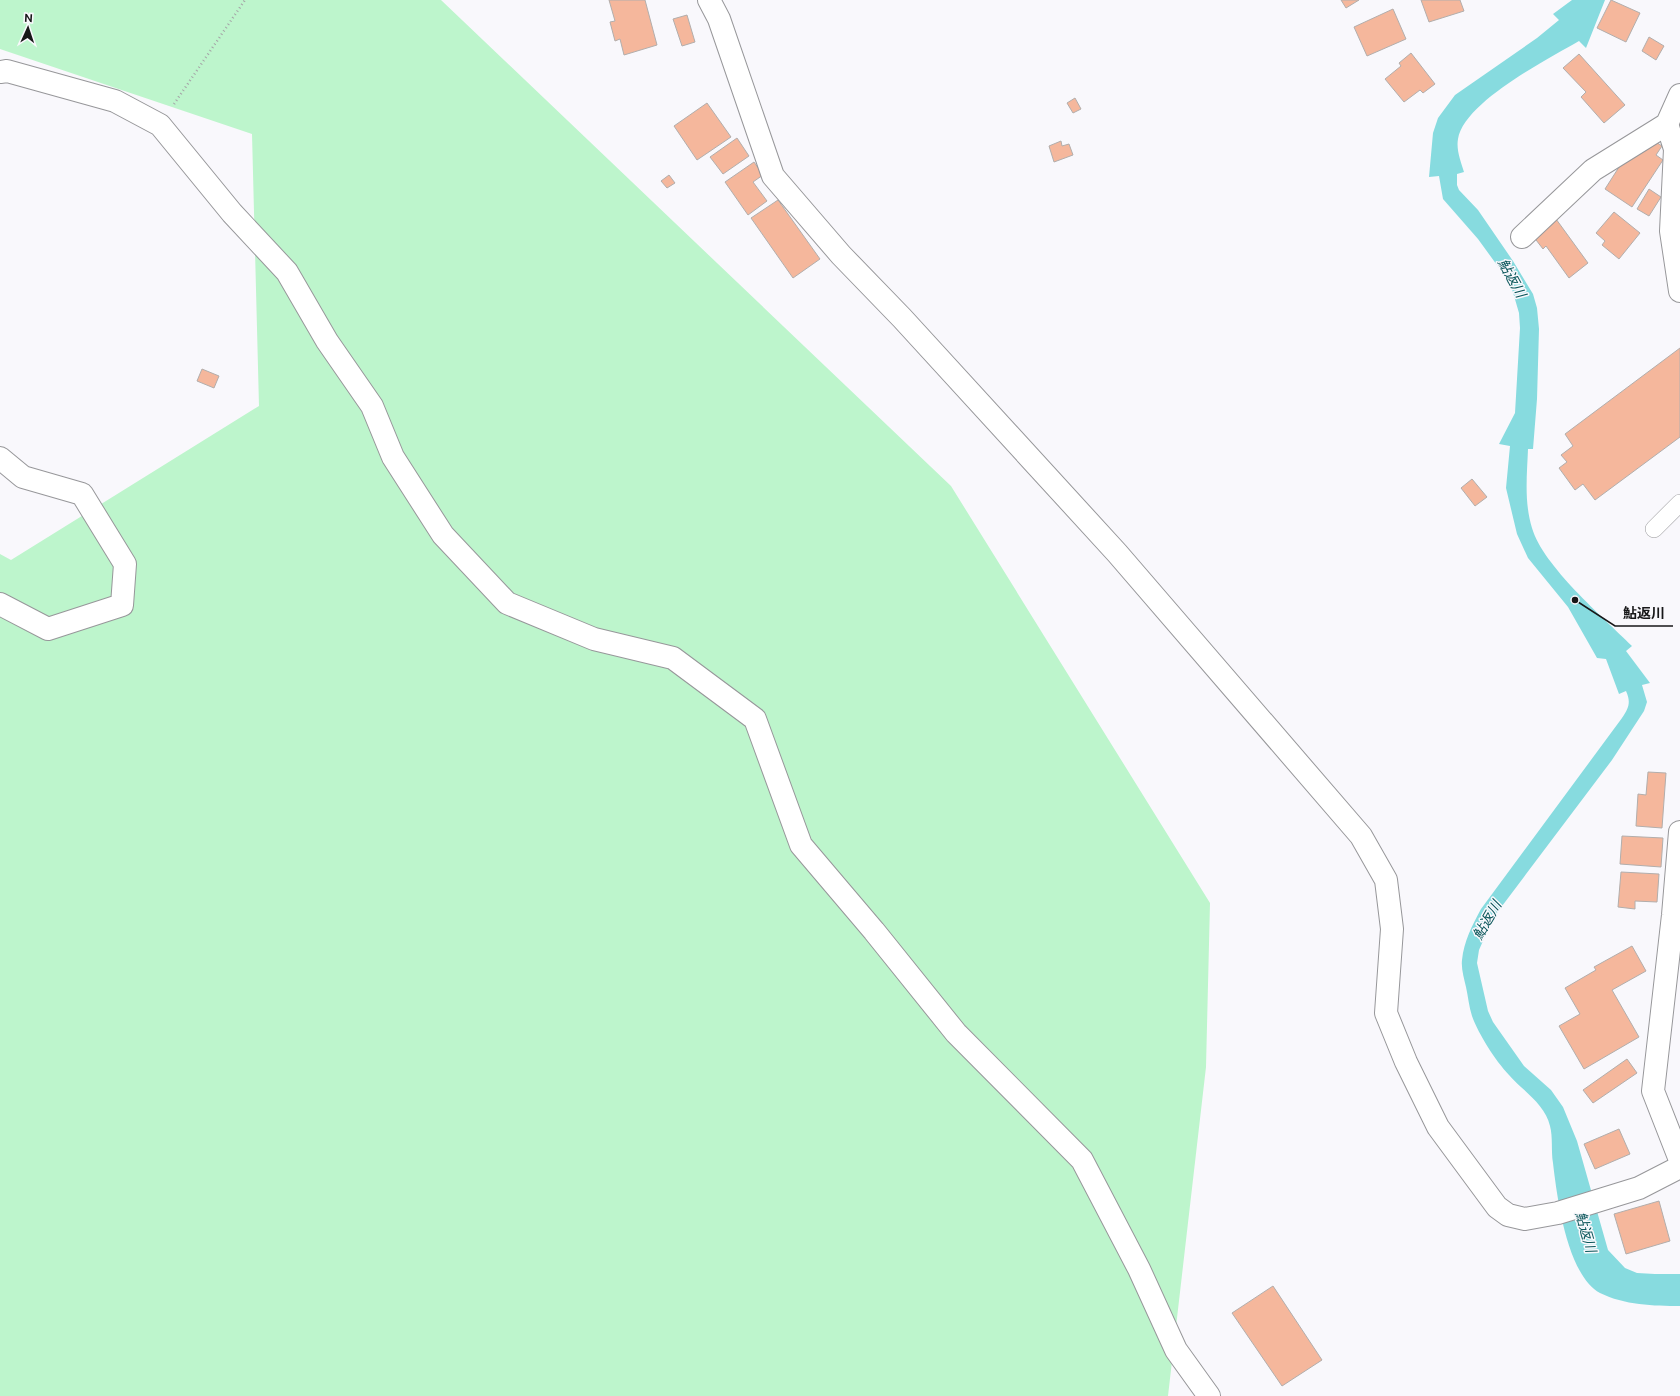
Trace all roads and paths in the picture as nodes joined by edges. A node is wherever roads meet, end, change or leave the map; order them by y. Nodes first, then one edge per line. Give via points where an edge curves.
1 (245, 0) edge
2 (709, 0) edge
3 (0, 72) edge
4 (1680, 95) edge
5 (1667, 124) junction
6 (160, 125) junction
7 (1522, 237) dead end
8 (1680, 291) edge
9 (0, 458) edge
10 (1680, 503) edge
11 (1654, 529) dead end
12 (0, 604) edge
13 (1680, 832) edge
14 (1680, 1160) edge
15 (1680, 1167) edge
16 (1209, 1396) edge

1 - 6 path
2 - 15 street via 719,19 773,176 841,256 902,318 1118,553 1361,836 1386,880 1392,930 1386,1013 1406,1062 1438,1127 1497,1207 1508,1215 1525,1219 1558,1214 1639,1188
3 - 6 street via 7,71 115,101
4 - 5 street
5 - 7 street via 1593,170
5 - 8 street via 1675,149 1671,231
6 - 16 street via 232,213 287,272 327,341 372,406 393,457 443,535 507,603 594,639 673,658 755,719 801,845 956,1033 1082,1160 1139,1269 1176,1350
9 - 12 street via 23,476 82,494 125,564 122,604 48,629
10 - 11 lane
13 - 14 street via 1653,1091

